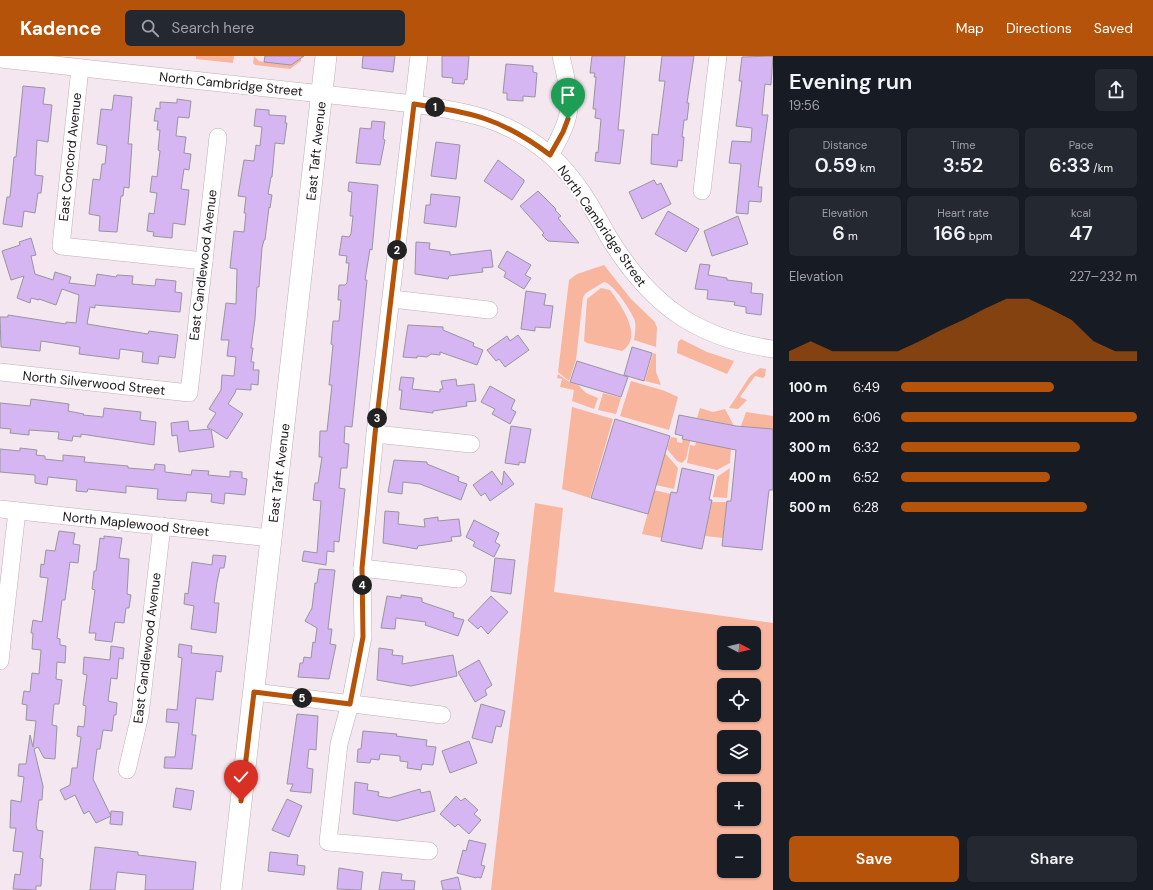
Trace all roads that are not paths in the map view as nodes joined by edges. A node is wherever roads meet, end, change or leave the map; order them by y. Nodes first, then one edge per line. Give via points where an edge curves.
1 (326, 56) edge
2 (419, 56) edge
3 (562, 56) edge
4 (718, 56) edge
5 (0, 59) edge
6 (80, 68) junction
7 (322, 93) junction
8 (414, 104) junction
9 (218, 137) dead end
10 (550, 155) junction
11 (702, 191) dead end
12 (204, 261) junction
13 (392, 299) junction
14 (489, 310) dead end
15 (773, 349) edge
16 (0, 372) edge
17 (189, 393) joint
18 (375, 434) junction
19 (471, 444) dead end
20 (0, 509) edge
21 (17, 511) junction
22 (162, 526) junction
23 (271, 538) junction
24 (362, 568) junction
25 (458, 579) dead end
26 (0, 661) edge
27 (254, 692) junction
28 (350, 704) junction
29 (442, 715) dead end
30 (126, 770) dead end
31 (429, 851) dead end
32 (231, 890) edge

1 - 7 main road, East Taft Avenue
2 - 8 street
3 - 10 street via 569,109 566,125
4 - 11 street
5 - 6 street, North Cambridge Street
6 - 7 street, North Cambridge Street
6 - 12 street, East Concord Avenue via 61,246
7 - 8 street, North Cambridge Street
7 - 23 main road, East Taft Avenue
8 - 10 street, North Cambridge Street via 468,113 496,121 526,137
8 - 13 street
9 - 12 street, East Candlewood Avenue
10 - 15 street, North Cambridge Street via 580,189 631,271 660,302 695,325 722,338
12 - 17 street, East Candlewood Avenue
13 - 14 street
13 - 18 street
16 - 17 street, North Silverwood Street
18 - 19 street
18 - 24 street
20 - 21 street, North Maplewood Street
21 - 22 street, North Maplewood Street
21 - 26 street
22 - 23 street, North Maplewood Street
22 - 30 street, East Candlewood Avenue via 140,715
23 - 27 main road, East Taft Avenue
24 - 25 street
24 - 28 street via 363,637
27 - 28 street
27 - 32 main road, East Taft Avenue
28 - 29 street
28 - 31 street via 339,744 328,842

